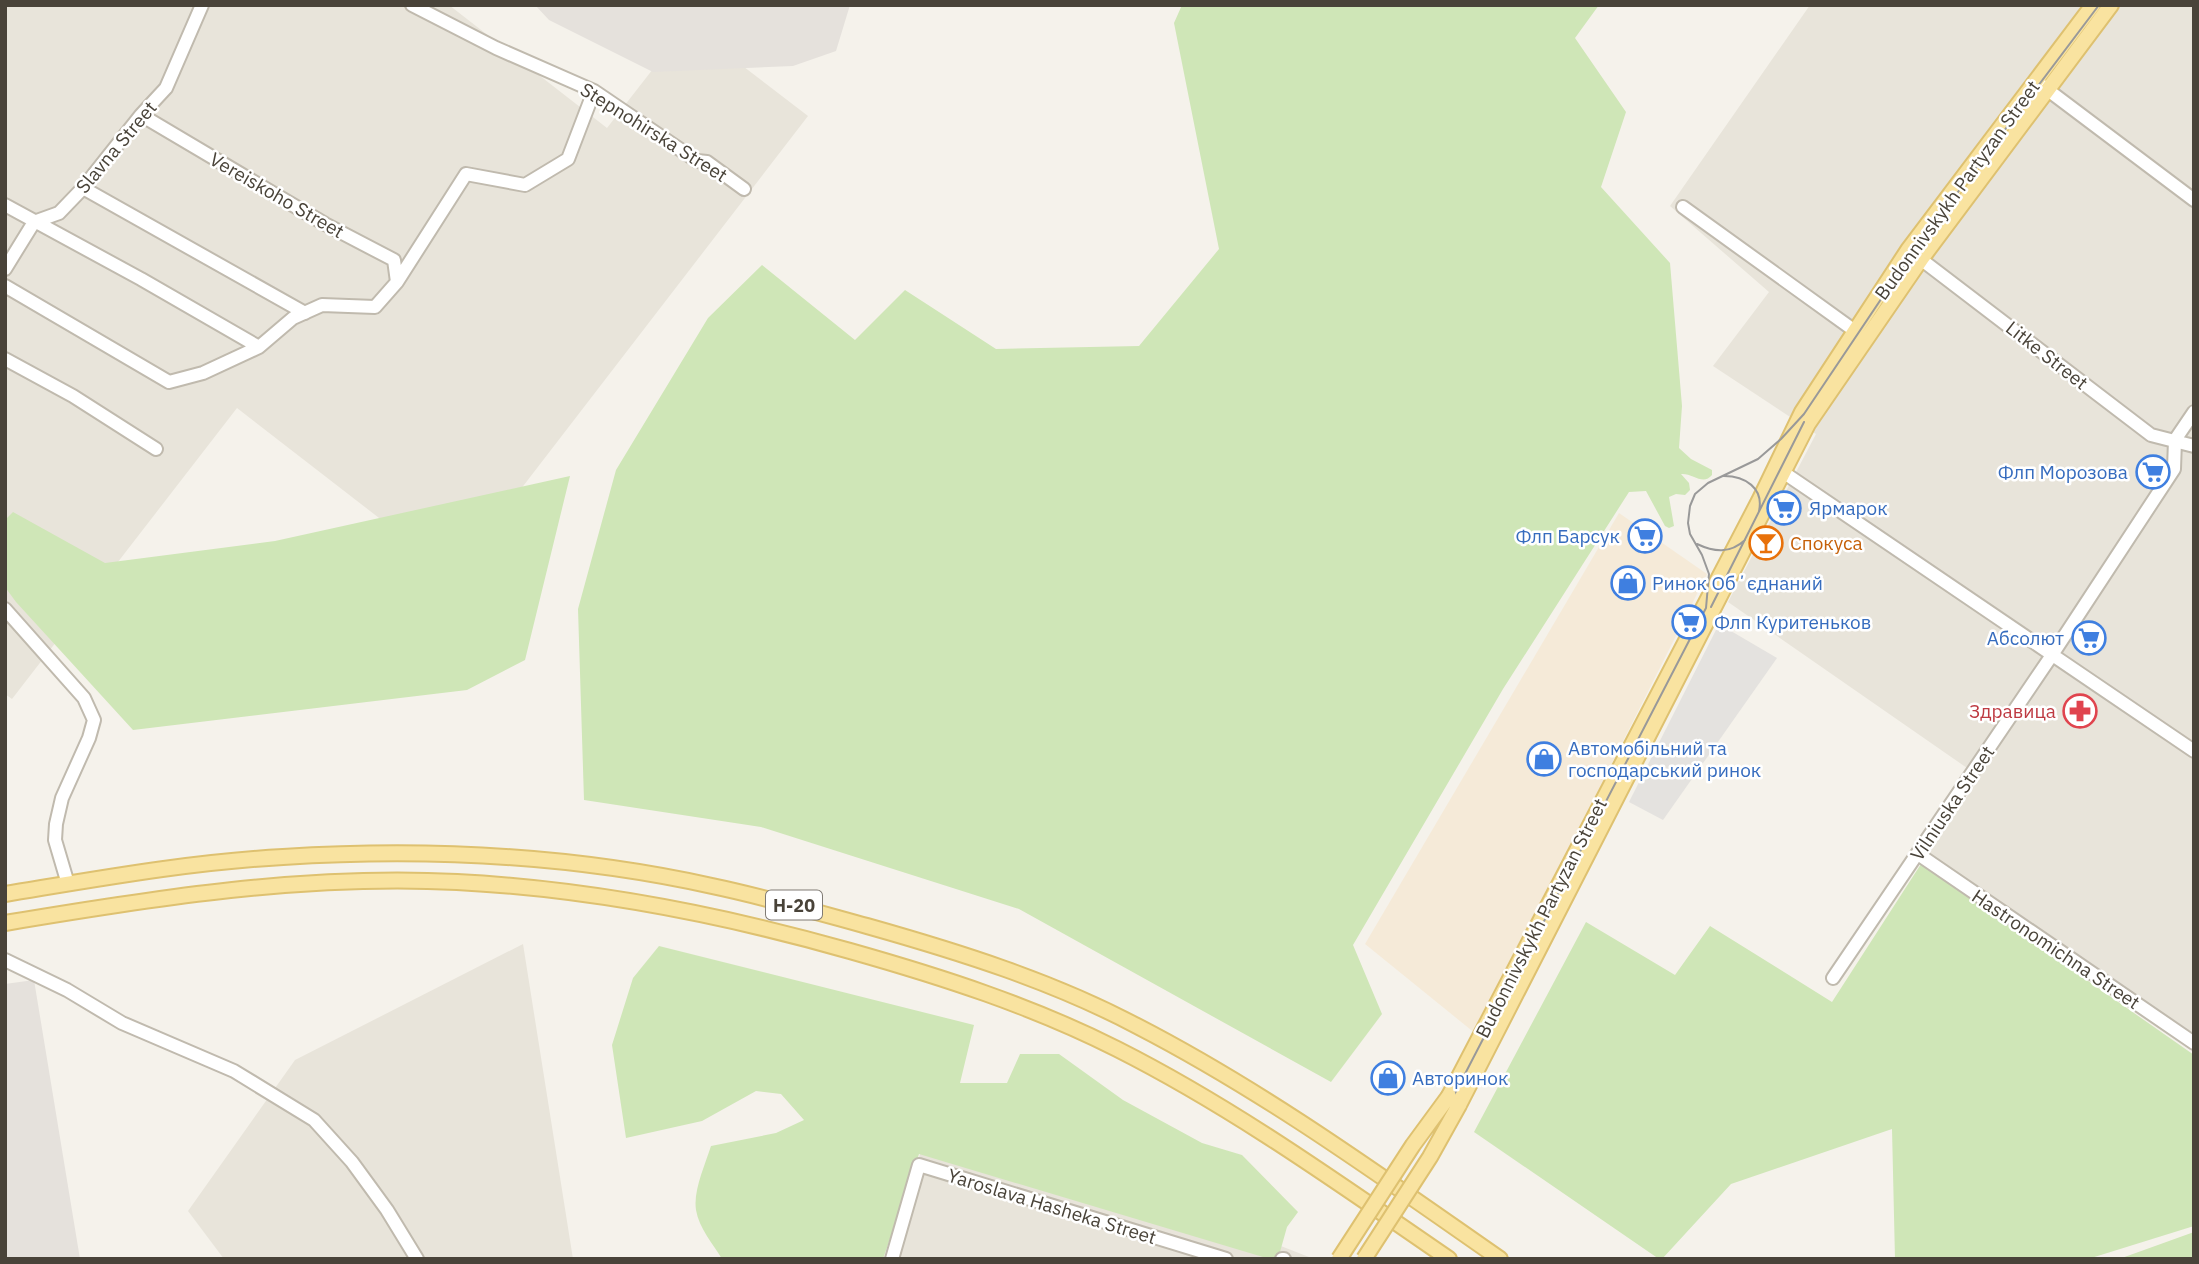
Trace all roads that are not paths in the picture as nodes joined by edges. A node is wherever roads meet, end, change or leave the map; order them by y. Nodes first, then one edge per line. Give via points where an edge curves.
1 (202, 5) edge
2 (412, 5) edge
3 (2093, 5) edge
4 (2111, 5) edge
5 (2043, 86) junction
6 (594, 92) junction
7 (141, 115) junction
8 (83, 188) junction
9 (744, 189) dead end
10 (2194, 200) edge
11 (5, 205) edge
12 (1683, 206) dead end
13 (34, 222) junction
14 (1908, 250) junction
15 (1922, 258) junction
16 (5, 269) edge
17 (397, 282) junction
18 (5, 286) edge
19 (305, 313) junction
20 (1855, 331) junction
21 (259, 347) junction
22 (5, 359) edge
23 (2194, 412) edge
24 (2175, 440) junction
25 (2194, 446) edge
26 (156, 449) dead end
27 (1780, 470) junction
28 (5, 609) edge
29 (2052, 655) junction
30 (2194, 751) edge
31 (1918, 854) junction
32 (68, 884) junction
33 (5, 894) edge
34 (5, 923) edge
35 (5, 960) edge
36 (1833, 978) dead end
37 (2194, 1043) edge
38 (1454, 1101) junction
39 (417, 1259) edge
40 (892, 1259) edge
41 (1226, 1259) edge
42 (1339, 1259) edge
43 (1363, 1259) edge
44 (1449, 1259) edge
45 (1500, 1259) edge

1 - 7 street, Slavna Street via 166,88
2 - 6 street, Stepnohirska Street
3 - 5 main road, Budonnivskykh Partyzan Street
4 - 5 main road, Budonnivskykh Partyzan Street
5 - 10 street
5 - 14 main road, Budonnivskykh Partyzan Street
5 - 15 main road, Budonnivskykh Partyzan Street
6 - 9 street, Stepnohirska Street
6 - 17 street via 568,159 524,185 466,174
7 - 8 street, Slavna Street
7 - 17 street, Vereiskoho Street via 394,260
8 - 13 street, Slavna Street via 59,213
8 - 19 street
11 - 13 street
12 - 20 street
13 - 16 street
13 - 21 street
14 - 15 street, Litke Street
14 - 20 main road, Budonnivskykh Partyzan Street
15 - 24 street, Litke Street via 2151,435
15 - 27 main road, Budonnivskykh Partyzan Street
17 - 19 street via 375,307 321,305
18 - 21 street via 169,382 204,373
19 - 21 street
20 - 27 main road, Budonnivskykh Partyzan Street via 1802,412
22 - 26 street
23 - 24 street, Vilniuska Street
24 - 25 street, Litke Street
24 - 29 street, Vilniuska Street via 2174,469
27 - 29 street
27 - 38 main road, Budonnivskykh Partyzan Street
28 - 32 street via 83,698 94,720 56,824 55,841
29 - 30 street
29 - 31 street, Vilniuska Street
31 - 36 street, Vilniuska Street
31 - 37 street, Hastronomichna Street
32 - 33 main road, Н-20
32 - 45 main road, Н-20 via 280,857 458,855 641,873 790,904 1006,970 1133,1023 1292,1115
34 - 44 main road, Н-20 via 202,894 369,882 454,882 569,891 703,913 924,972 1052,1019 1117,1049 1276,1140
35 - 39 street via 122,1023 234,1071 314,1120 352,1162
38 - 42 main road, Budonnivskykh Partyzan Street, bridge via 1413,1145
38 - 43 main road, Budonnivskykh Partyzan Street, bridge via 1430,1157
40 - 41 street, Yaroslava Hasheka Street via 919,1165

